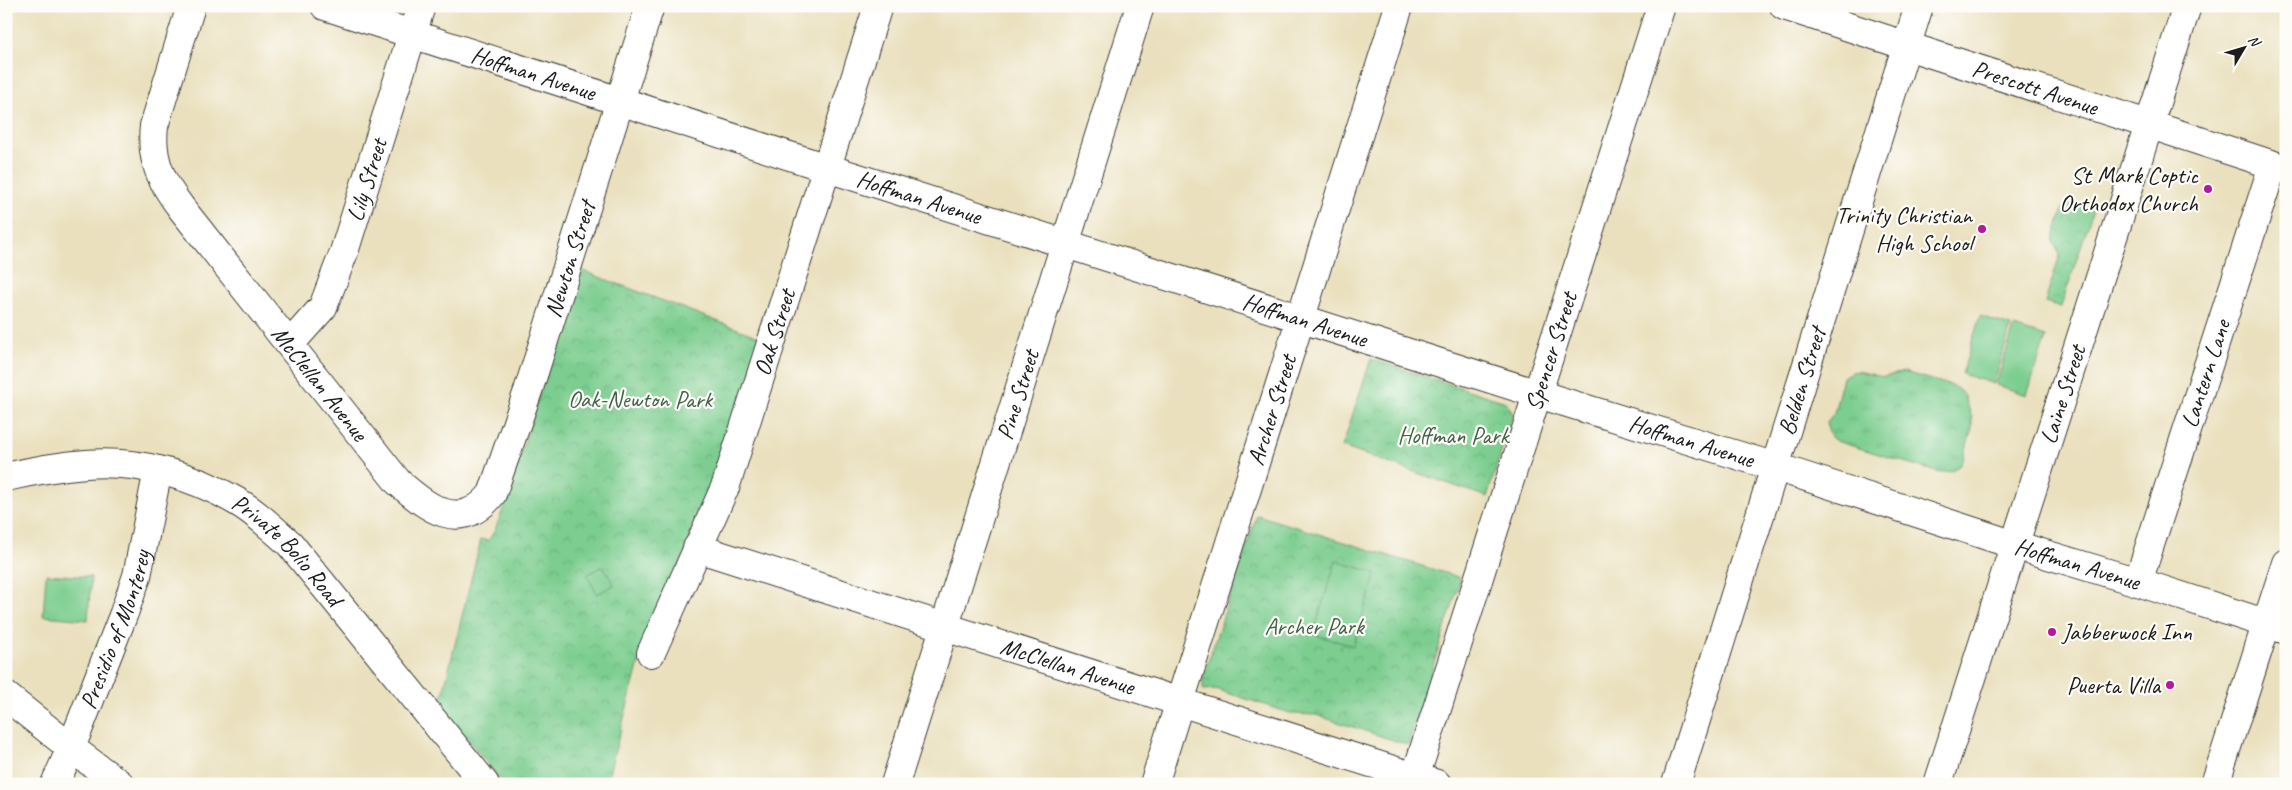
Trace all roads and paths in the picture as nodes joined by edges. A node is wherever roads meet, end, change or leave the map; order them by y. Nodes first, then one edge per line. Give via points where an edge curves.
1 (191, 6) edge
2 (325, 6) edge
3 (421, 6) edge
4 (650, 6) edge
5 (878, 6) edge
6 (1140, 6) edge
7 (1400, 6) edge
8 (1661, 6) edge
9 (1784, 6) edge
10 (1920, 6) edge
11 (2187, 6) edge
12 (412, 34) junction
13 (1907, 46) junction
14 (620, 101) junction
15 (2149, 124) junction
16 (2279, 167) edge
17 (827, 168) junction
18 (1064, 242) junction
19 (1302, 319) junction
20 (290, 344) junction
21 (1538, 394) junction
22 (1776, 467) junction
23 (158, 470) junction
24 (6, 477) edge
25 (482, 507) joint
26 (2015, 546) junction
27 (697, 548) junction
28 (2286, 563) edge
29 (2138, 582) junction
30 (944, 626) junction
31 (2276, 627) edge
32 (652, 653) dead end
33 (6, 696) edge
34 (1180, 701) junction
35 (71, 748) junction
36 (1422, 781) edge
37 (55, 784) edge
38 (120, 784) edge
39 (485, 784) edge
40 (894, 784) edge
41 (1154, 784) edge
42 (1676, 784) edge
43 (1938, 784) edge
44 (2215, 784) edge

1 - 20 street, McClellan Avenue via 158,107 152,142 159,174 182,209
2 - 12 street, Hoffman Avenue
3 - 12 street, Lily Street
4 - 14 street, Newton Street
5 - 17 street, Oak Street
6 - 18 street, Pine Street
7 - 19 street, Archer Street
8 - 21 street, Spencer Street
9 - 13 street, Prescott Avenue
10 - 13 street, Belden Street
11 - 15 street, Laine Street
12 - 14 street, Hoffman Avenue
12 - 20 street, Lily Street via 344,252 322,307
13 - 15 street, Prescott Avenue
13 - 22 street, Belden Street
14 - 17 street, Hoffman Avenue
14 - 25 street, Newton Street via 528,391 492,494
15 - 16 street, Prescott Avenue
15 - 26 street, Laine Street
16 - 29 street, Lantern Lane
17 - 18 street, Hoffman Avenue
17 - 27 street, Oak Street via 726,485
18 - 19 street, Hoffman Avenue
18 - 30 street, Pine Street
19 - 21 street, Hoffman Avenue
19 - 34 street, Archer Street
20 - 25 street, McClellan Avenue via 398,482 422,502 443,512 470,514
21 - 22 street, Hoffman Avenue
21 - 36 street, Spencer Street
22 - 26 street, Hoffman Avenue
22 - 42 street, Belden Street
23 - 24 street, Private Bolio Road via 88,464
23 - 35 street, Presidio of Monterey via 136,576
23 - 39 street, Private Bolio Road via 189,479 237,501 290,544
26 - 29 street, Hoffman Avenue
26 - 43 street, Laine Street
27 - 30 street, McClellan Avenue
27 - 32 street, Oak Street
28 - 31 street
29 - 31 street, Hoffman Avenue
30 - 34 street, McClellan Avenue
30 - 40 street, Pine Street
31 - 44 street
33 - 35 street
34 - 36 street, McClellan Avenue
34 - 41 street, Archer Street
35 - 37 street, Presidio of Monterey
35 - 38 street

